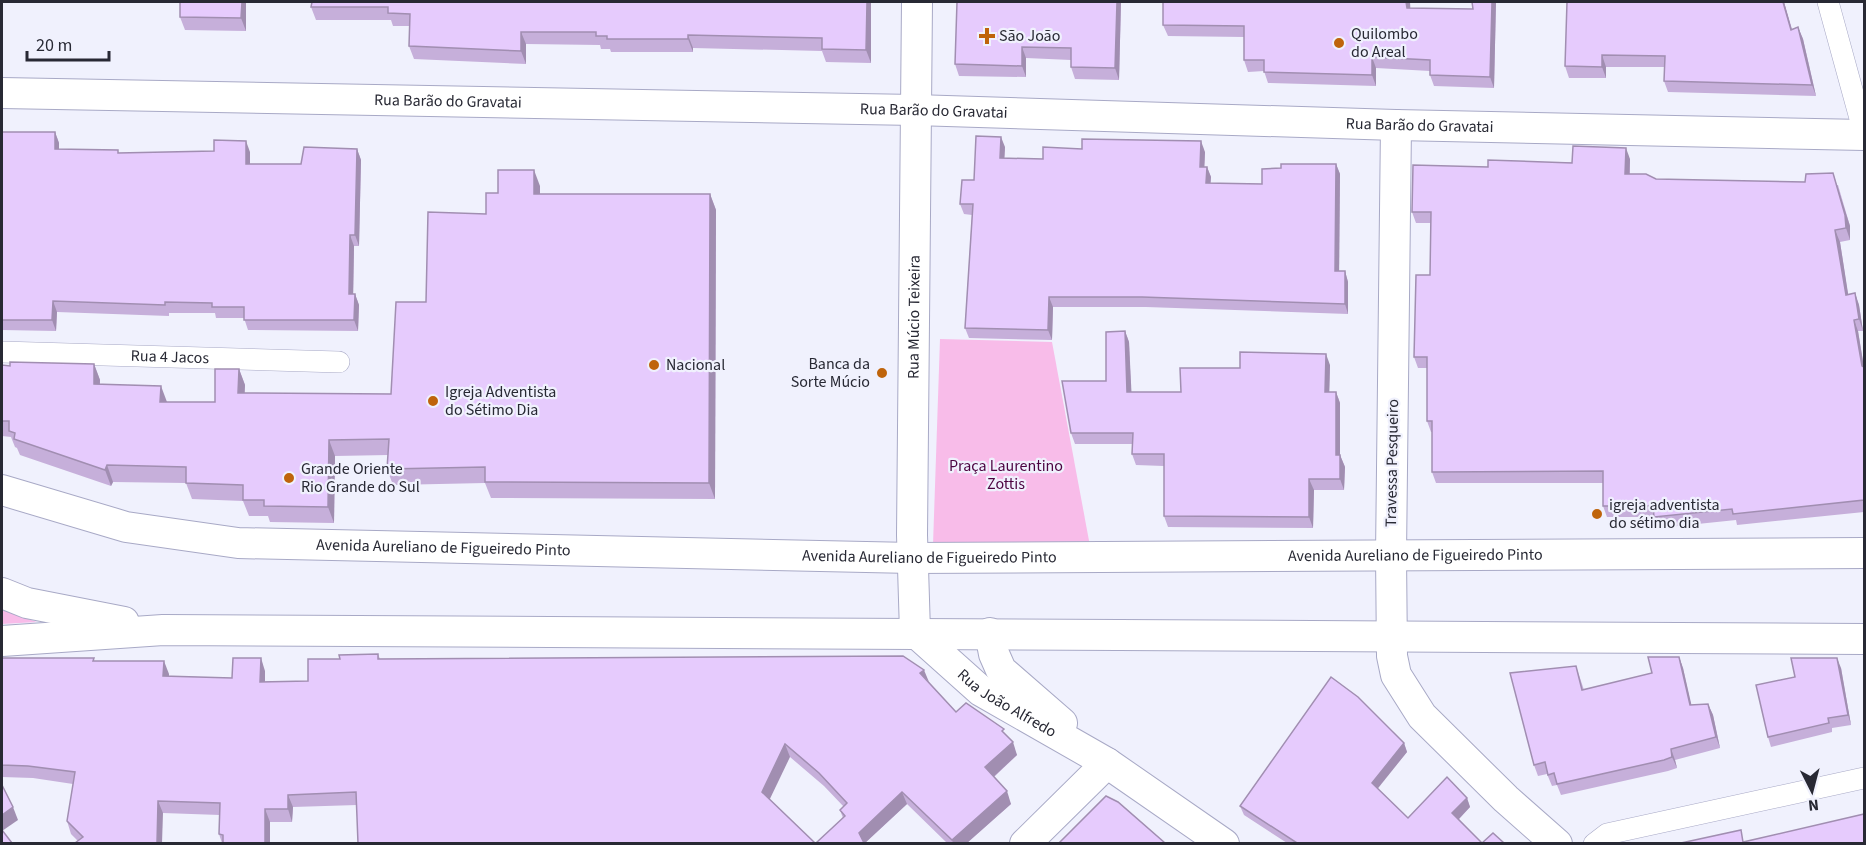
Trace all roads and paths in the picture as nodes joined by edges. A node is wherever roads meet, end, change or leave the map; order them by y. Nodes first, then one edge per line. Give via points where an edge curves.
1 (917, 2) edge
2 (1828, 2) edge
3 (2, 93) edge
4 (915, 110) junction
5 (1396, 125) junction
6 (1864, 134) edge
7 (2, 352) edge
8 (339, 362) dead end
9 (2, 490) edge
10 (1864, 553) edge
11 (1391, 555) junction
12 (912, 558) junction
13 (2, 593) edge
14 (163, 630) junction
15 (915, 632) junction
16 (990, 633) junction
17 (1393, 634) junction
18 (1864, 639) edge
19 (2, 641) edge
20 (1107, 763) junction
21 (1864, 778) edge
22 (1025, 843) edge
23 (1224, 843) edge
24 (1557, 843) edge
25 (1594, 843) edge

1 - 4 street, Rua Múcio Teixeira
2 - 6 street
3 - 4 street, Rua Barão do Gravatai
4 - 5 street, Rua Barão do Gravatai
4 - 12 street, Rua Múcio Teixeira
5 - 6 street, Rua Barão do Gravatai
5 - 11 street, Travessa Pesqueiro
7 - 8 street, Rua 4 Jacos
9 - 12 street, Avenida Aureliano de Figueiredo Pinto via 126,527 238,543
10 - 11 street, Avenida Aureliano de Figueiredo Pinto
11 - 12 street, Avenida Aureliano de Figueiredo Pinto
11 - 17 street, Travessa Pesqueiro
12 - 15 street, Rua Múcio Teixeira
13 - 14 street via 27,603
14 - 15 street
14 - 19 street
15 - 16 street
15 - 20 street, Rua João Alfredo via 981,691
16 - 17 street
16 - 20 street, Rua João Alfredo via 1001,670
17 - 18 street
17 - 24 street, Travessa Pesqueiro via 1396,675 1422,716 1506,800
20 - 22 street
20 - 23 street, Rua João Alfredo
21 - 25 street via 1607,834

